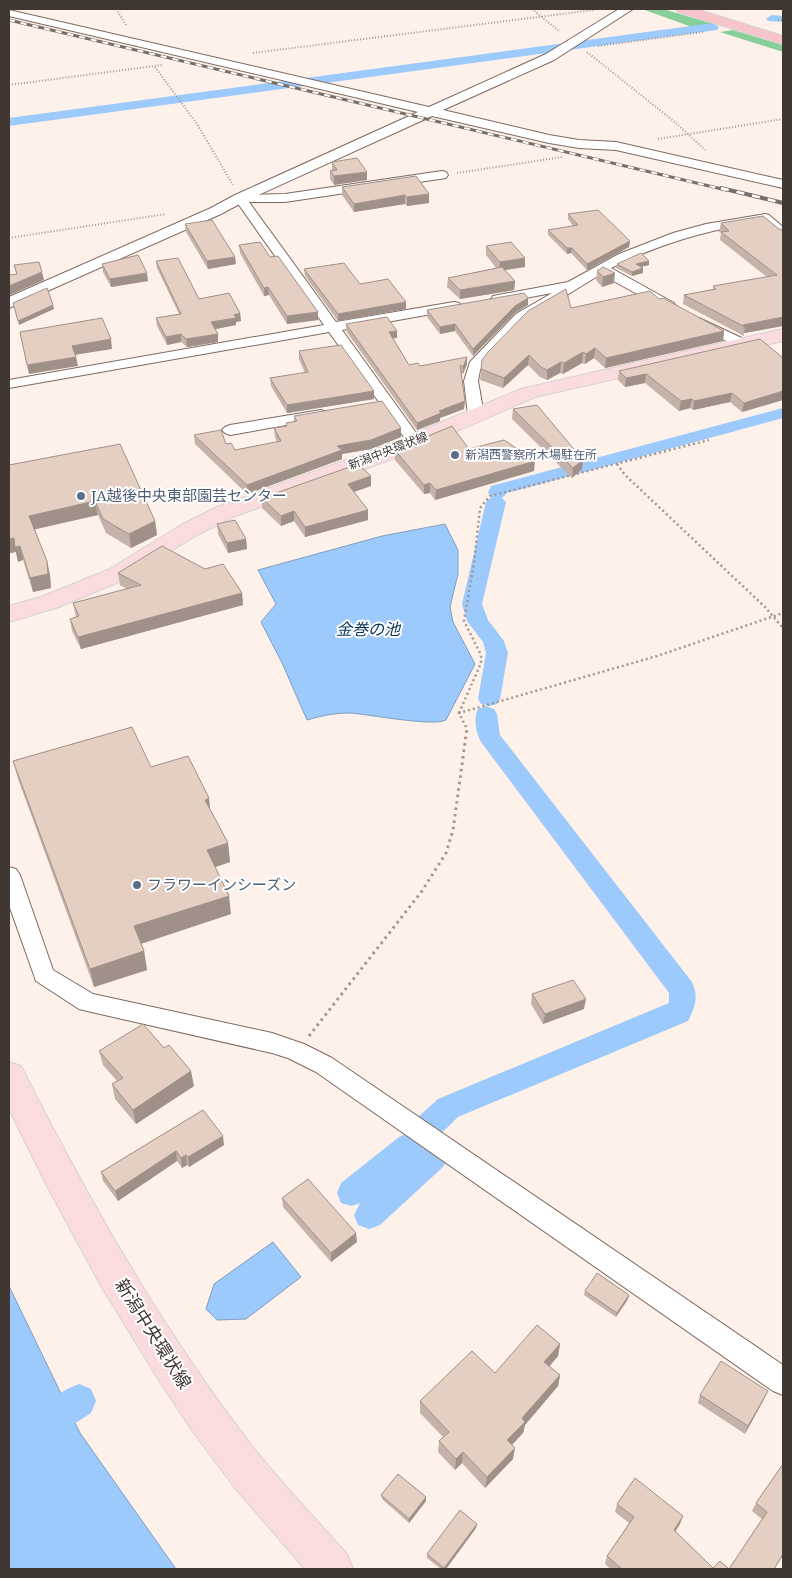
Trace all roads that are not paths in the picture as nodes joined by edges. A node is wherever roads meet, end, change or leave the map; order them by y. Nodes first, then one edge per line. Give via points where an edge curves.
1 (627, 9) edge
2 (683, 9) edge
3 (708, 9) edge
4 (9, 13) edge
5 (781, 26) edge
6 (783, 40) edge
7 (433, 111) junction
8 (442, 175) road end
9 (783, 184) edge
10 (240, 198) junction
11 (783, 233) edge
12 (601, 268) junction
13 (569, 286) junction
14 (486, 301) edge
15 (9, 303) edge
16 (468, 304) edge
17 (334, 327) junction
18 (783, 335) edge
19 (743, 344) junction
20 (9, 384) edge
21 (388, 403) junction
22 (368, 407) edge
23 (338, 412) edge
24 (476, 415) junction
25 (230, 430) dead end
26 (414, 441) junction
27 (9, 614) edge
28 (9, 874) edge
29 (9, 1076) edge
30 (783, 1381) edge
31 (332, 1569) edge

1 - 7 street via 578,45
2 - 6 highway
3 - 5 highway
4 - 7 street
7 - 9 street via 549,139 616,146
7 - 10 street
8 - 10 street via 285,198
10 - 15 street
10 - 17 street
11 - 12 street via 765,218 698,229 617,258
12 - 13 street
12 - 19 street
13 - 14 street
13 - 24 street via 522,317 473,368 472,397
16 - 17 street
17 - 20 street
17 - 21 street
18 - 19 main road, 新潟中央環状線
19 - 24 main road, 新潟中央環状線 via 528,393
21 - 22 street
21 - 26 street
23 - 25 street
24 - 26 main road, 新潟中央環状線
26 - 27 main road, 新潟中央環状線 via 225,512 118,574 50,602
28 - 30 street via 44,975 87,1002 272,1043 324,1065
29 - 31 main road, 新潟中央環状線 via 103,1254 177,1374 239,1461

